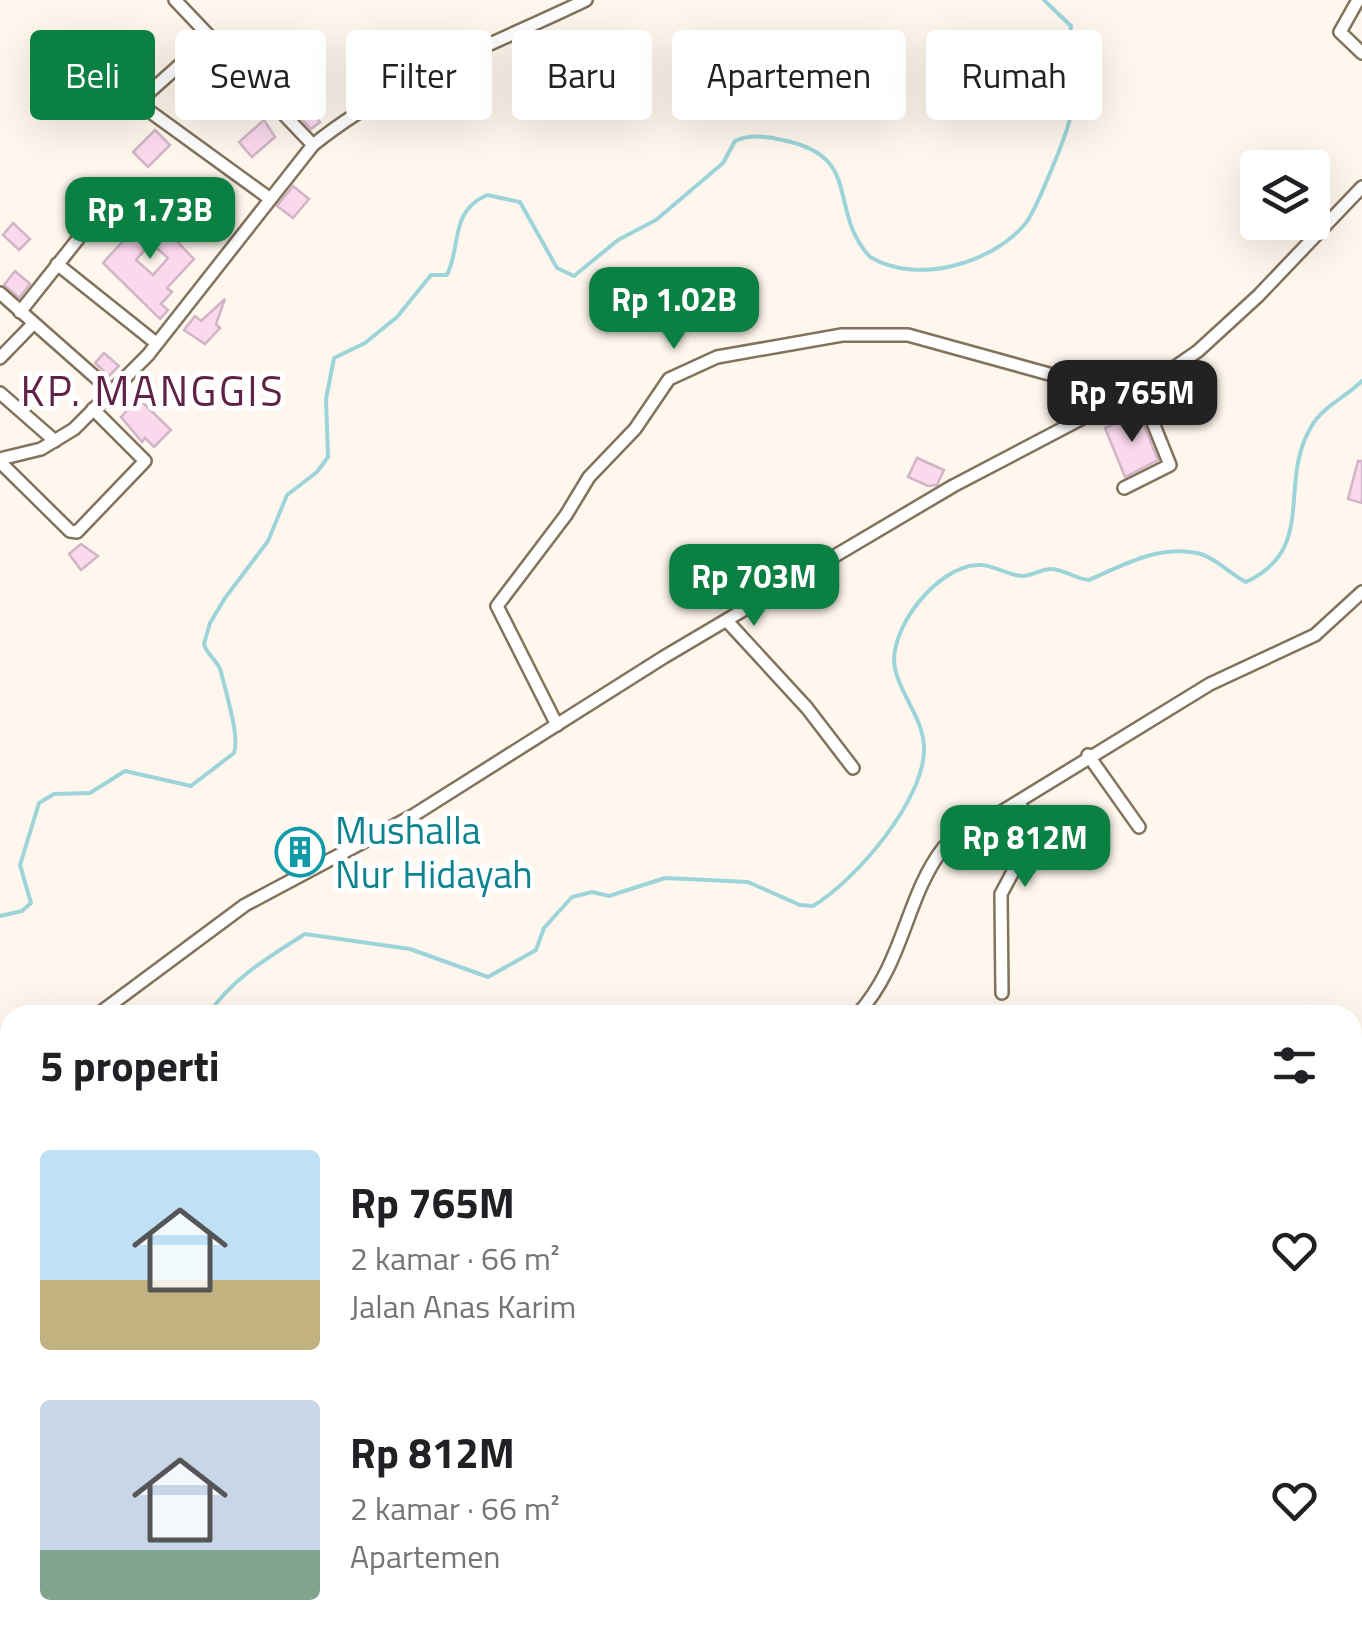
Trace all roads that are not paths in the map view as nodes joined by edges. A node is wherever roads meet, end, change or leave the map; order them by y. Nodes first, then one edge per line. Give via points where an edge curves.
1 (175, 0) edge
2 (586, 0) edge
3 (1358, 0) edge
4 (204, 30) edge
5 (1362, 53) edge
6 (175, 69) edge
7 (289, 120) edge
8 (313, 145) junction
9 (1362, 187) edge
10 (269, 198) junction
11 (78, 239) dead end
12 (58, 264) junction
13 (0, 294) edge
14 (20, 312) junction
15 (33, 324) junction
16 (156, 343) junction
17 (0, 358) edge
18 (1139, 388) junction
19 (110, 390) junction
20 (0, 393) edge
21 (1125, 395) junction
22 (93, 409) junction
23 (55, 441) junction
24 (0, 462) edge
25 (1124, 488) dead end
26 (1362, 592) edge
27 (727, 620) junction
28 (557, 725) junction
29 (1088, 755) junction
30 (854, 768) dead end
31 (1020, 802) junction
32 (1139, 827) dead end
33 (1002, 994) dead end
34 (110, 1005) edge
35 (864, 1005) edge

1 - 4 street
2 - 8 street via 404,87
3 - 5 street via 1340,32
6 - 10 street via 145,96 145,108
7 - 8 street
8 - 10 street
9 - 18 street via 1198,351
10 - 16 street
11 - 12 street
12 - 14 street
12 - 16 street
13 - 14 street
14 - 15 street
15 - 17 street
15 - 19 street
16 - 19 street
18 - 21 street
18 - 25 street via 1170,465
19 - 22 street
20 - 23 street
21 - 27 street via 953,486
21 - 28 street via 908,335 768,345 672,376 636,429 588,477 496,609
22 - 23 street
22 - 24 street via 145,461 77,532
23 - 24 street
26 - 29 street via 1315,635 1210,684
27 - 28 street
27 - 30 street
28 - 34 street via 414,815 244,906
29 - 31 street
29 - 32 street
31 - 33 street via 1031,838 1000,894
31 - 35 street via 944,847 897,956

